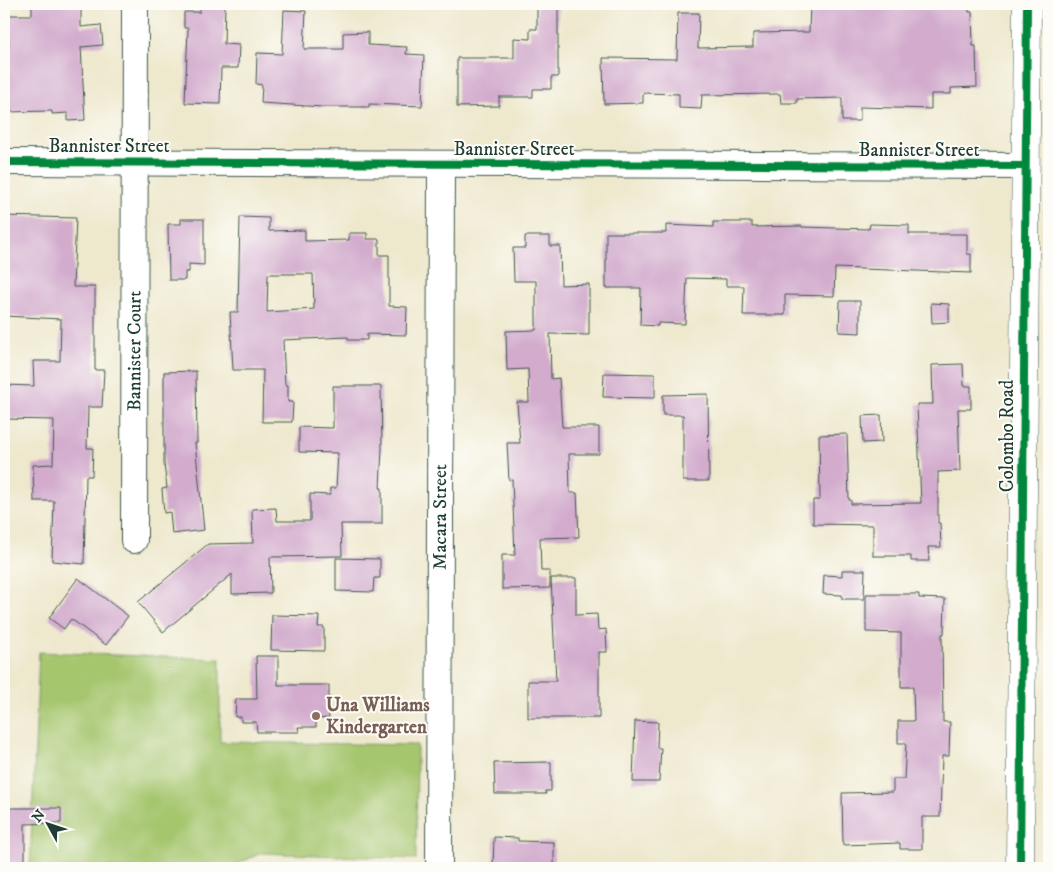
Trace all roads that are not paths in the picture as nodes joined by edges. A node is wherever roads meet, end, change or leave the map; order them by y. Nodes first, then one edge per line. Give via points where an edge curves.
1 (135, 4) edge
2 (1027, 4) edge
3 (4, 162) edge
4 (133, 163) junction
5 (441, 165) junction
6 (1025, 166) junction
7 (134, 540) dead end
8 (439, 868) edge
9 (1020, 868) edge

1 - 4 street, Bannister Court
2 - 6 street, Colombo Road
3 - 4 street, Bannister Street
4 - 5 street, Bannister Street
4 - 7 street, Bannister Court
5 - 6 street, Bannister Street
5 - 8 street, Macara Street
6 - 9 street, Colombo Road

